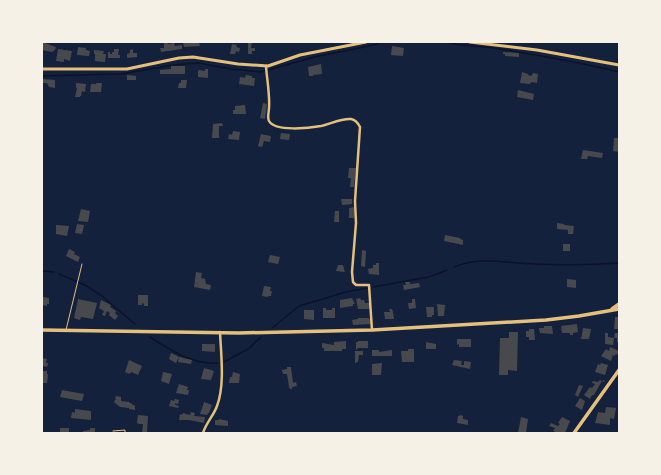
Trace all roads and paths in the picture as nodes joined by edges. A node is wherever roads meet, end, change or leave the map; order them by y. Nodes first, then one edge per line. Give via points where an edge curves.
1 (366, 42) edge
2 (470, 42) edge
3 (619, 65) edge
4 (42, 69) edge
5 (266, 69) junction
6 (82, 264) dead end
7 (619, 304) edge
8 (619, 309) edge
9 (610, 310) junction
10 (42, 330) edge
11 (66, 330) junction
12 (372, 330) junction
13 (220, 332) junction
14 (619, 370) edge
15 (113, 431) dead end
16 (125, 433) edge
17 (203, 433) edge
18 (574, 433) edge

1 - 5 street via 300,55
2 - 3 street via 537,50
4 - 5 street via 127,69 192,57
5 - 12 street via 270,103 268,118 274,126 305,128 351,119 360,127 352,272 356,285 369,285
6 - 11 lane
7 - 9 main road
8 - 9 main road
9 - 12 main road via 546,320
10 - 11 main road
11 - 13 main road
12 - 13 main road
13 - 17 street via 220,396
14 - 18 main road
15 - 16 lane via 125,430

